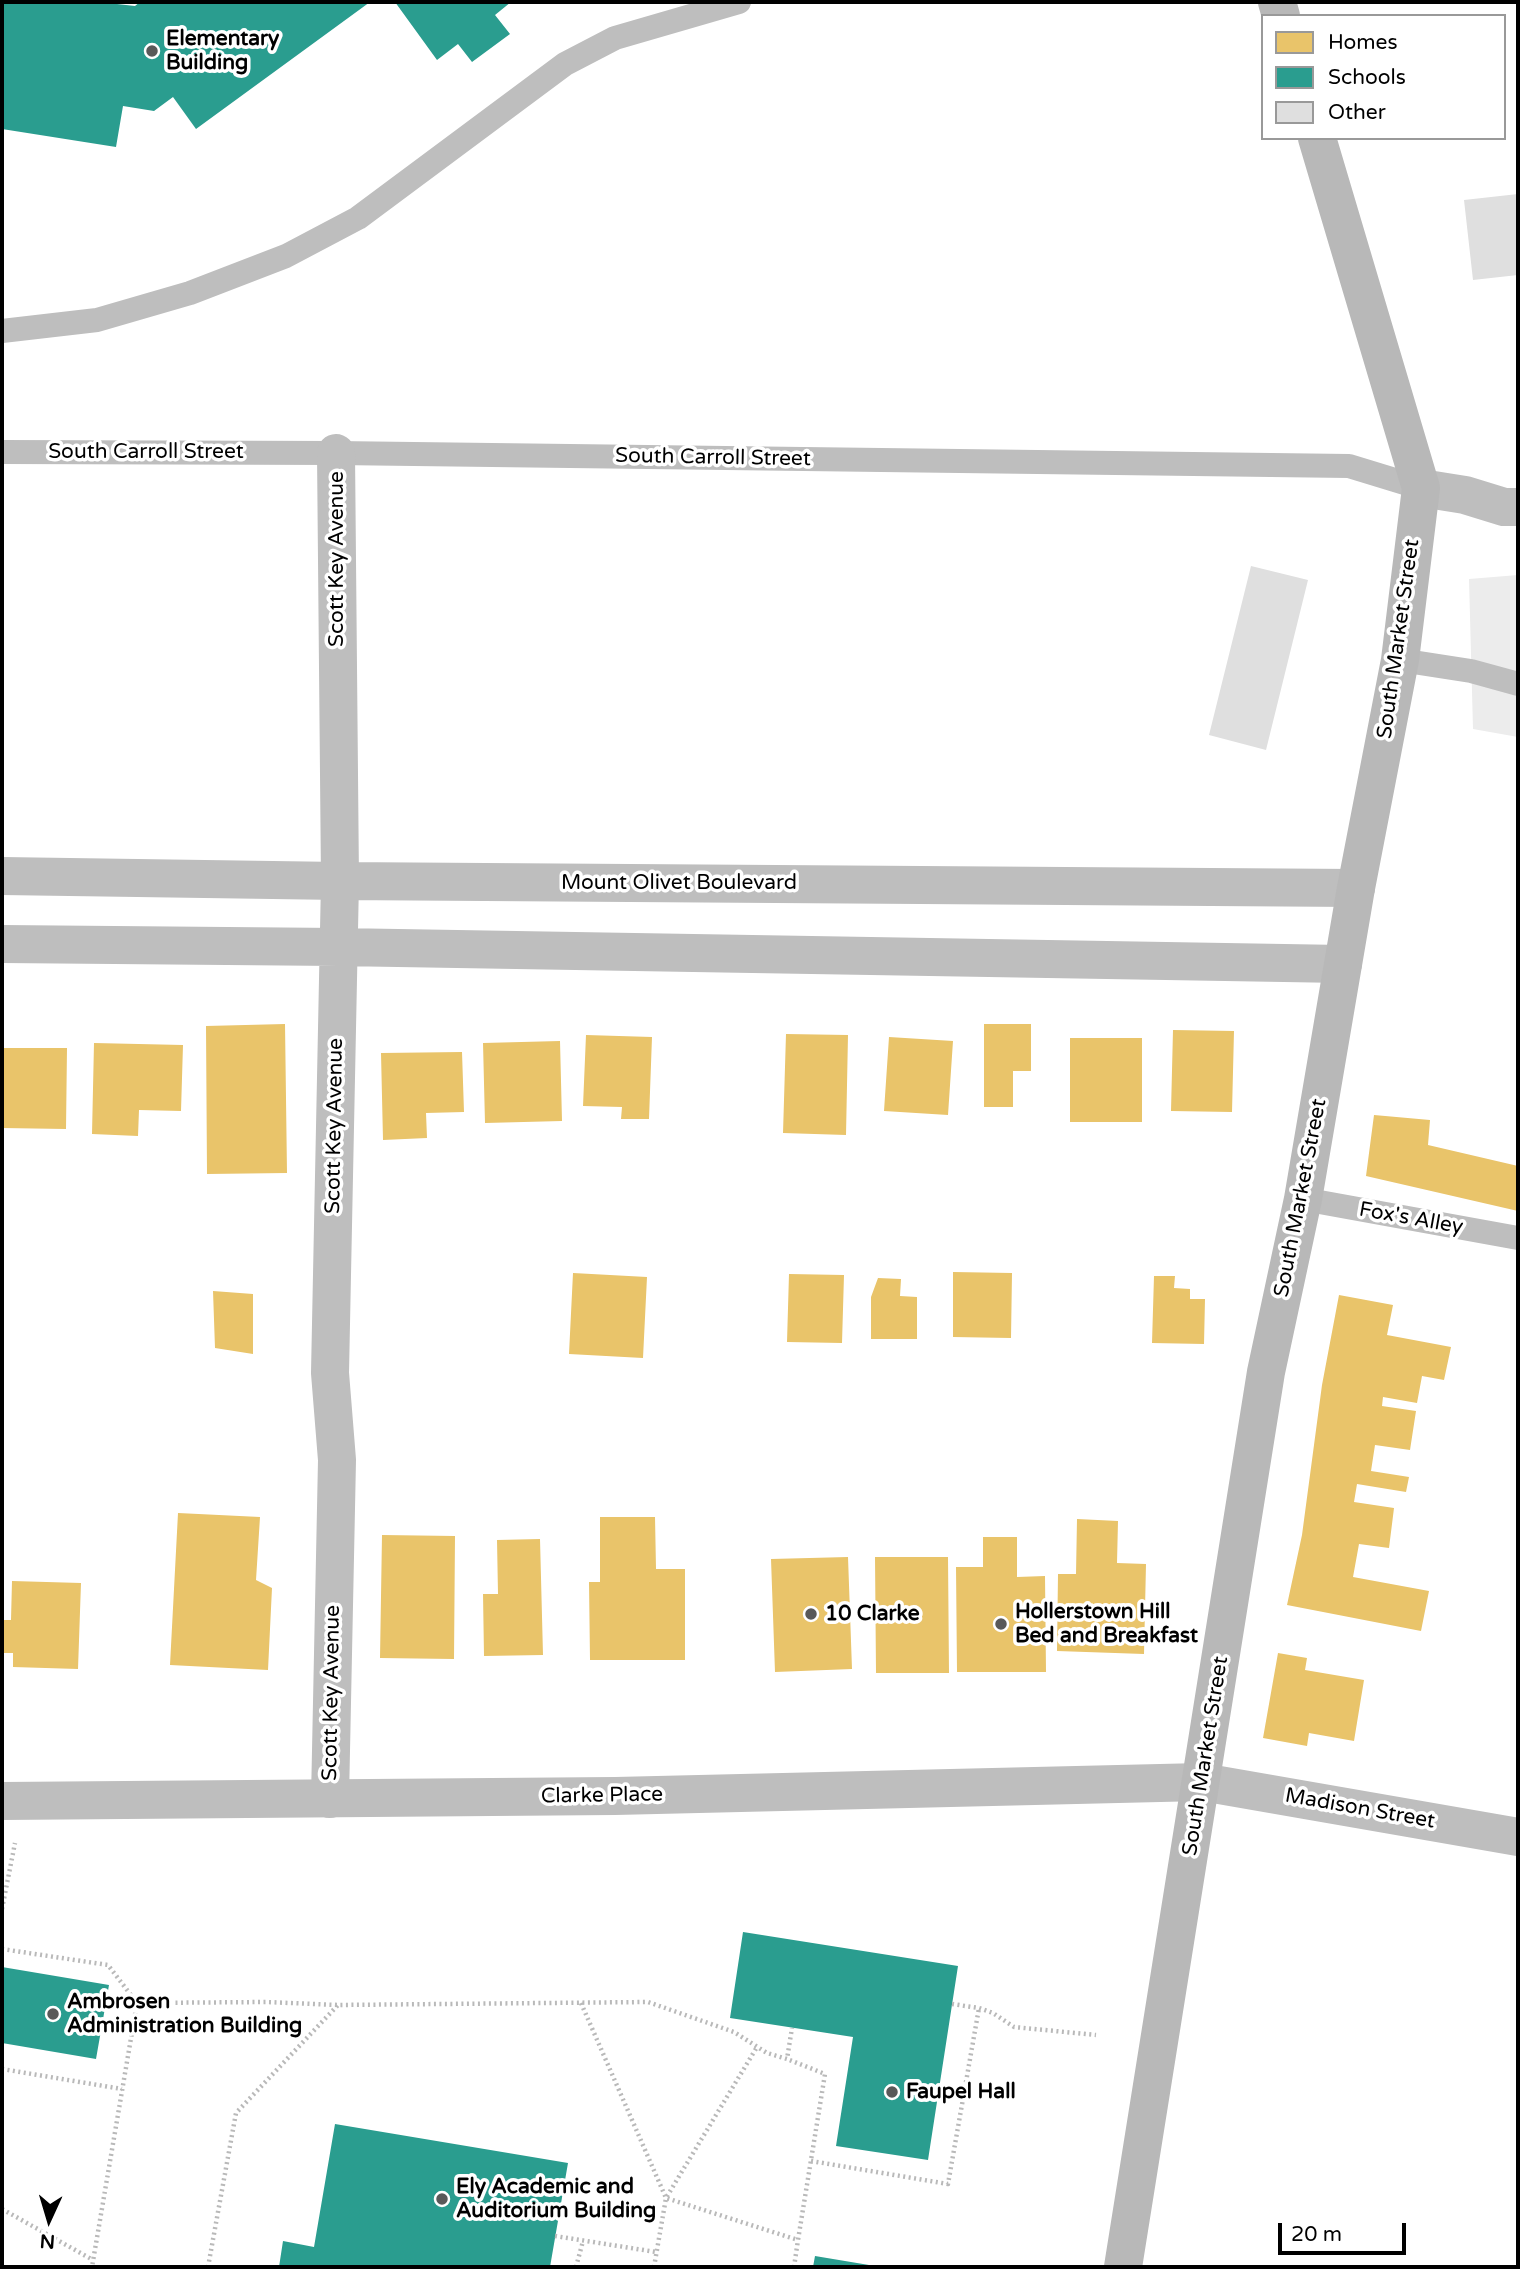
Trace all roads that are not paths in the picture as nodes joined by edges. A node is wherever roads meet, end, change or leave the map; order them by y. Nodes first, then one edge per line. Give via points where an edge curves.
1 (739, 2) edge
2 (1318, 140) edge
3 (2, 331) edge
4 (2, 452) edge
5 (336, 453) junction
6 (1420, 488) junction
7 (1518, 507) edge
8 (1400, 660) junction
9 (1518, 684) edge
10 (2, 876) edge
11 (340, 881) junction
12 (1356, 888) junction
13 (2, 944) edge
14 (339, 947) junction
15 (1343, 964) junction
16 (1303, 1199) junction
17 (1518, 1238) edge
18 (1202, 1782) junction
19 (330, 1799) junction
20 (2, 1801) edge
21 (1518, 1837) edge
22 (1122, 2267) edge

1 - 3 lane via 615,38 565,64 358,218 286,256 97,320
2 - 6 main road, South Market Street
4 - 5 lane, South Carroll Street
5 - 6 lane, South Carroll Street via 1349,466
5 - 11 street, Scott Key Avenue
6 - 7 street
6 - 8 main road, South Market Street
8 - 9 lane
8 - 12 main road, South Market Street
10 - 11 street, Mount Olivet Boulevard
11 - 12 street, Mount Olivet Boulevard
11 - 14 street, Scott Key Avenue
12 - 15 main road, South Market Street
13 - 14 street
14 - 15 street
14 - 19 street, Scott Key Avenue via 330,1373 337,1460
15 - 16 main road, South Market Street
16 - 17 lane, Fox's Alley
16 - 18 main road, South Market Street via 1266,1372
18 - 19 street, Clarke Place
18 - 21 street, Madison Street
18 - 22 main road, South Market Street
19 - 20 street, Clarke Place

